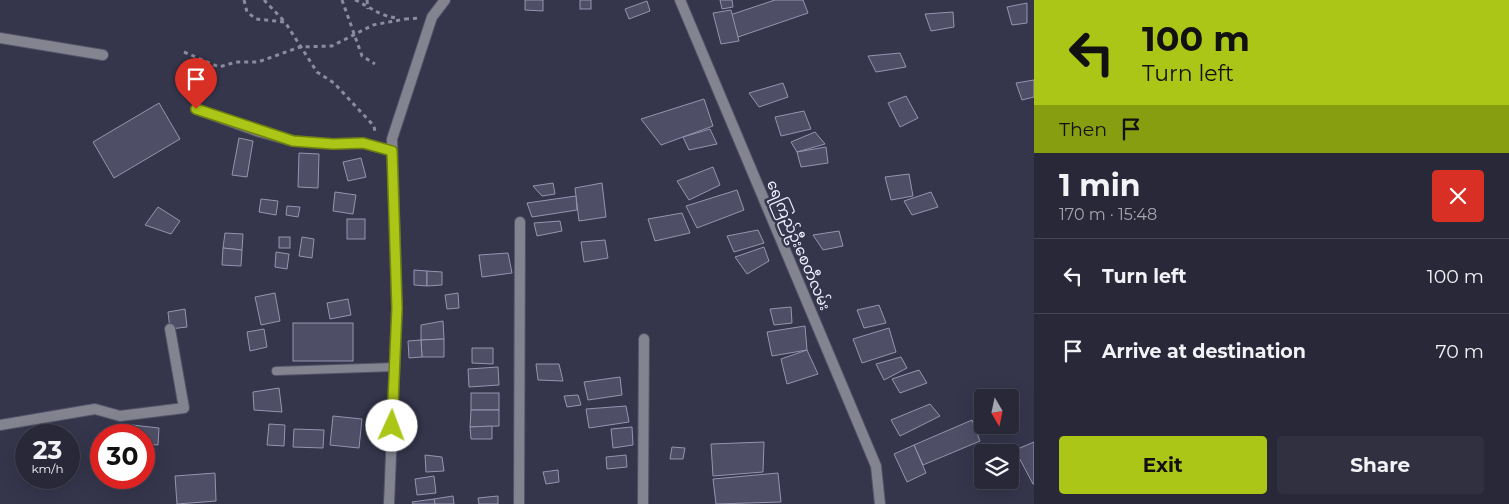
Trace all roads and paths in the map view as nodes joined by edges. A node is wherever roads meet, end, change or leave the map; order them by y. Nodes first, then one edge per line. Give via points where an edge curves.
1 (244, 0) edge
2 (264, 0) edge
3 (342, 0) edge
4 (355, 0) edge
5 (367, 0) edge
6 (445, 0) edge
7 (680, 0) edge
8 (368, 9) junction
9 (432, 17) junction
10 (406, 19) junction
11 (285, 22) junction
12 (354, 35) junction
13 (0, 38) edge
14 (300, 47) junction
15 (184, 52) dead end
16 (103, 55) dead end
17 (375, 64) dead end
18 (196, 109) dead end
19 (377, 146) junction
20 (392, 151) junction
21 (520, 222) dead end
22 (170, 329) dead end
23 (644, 339) dead end
24 (395, 367) junction
25 (276, 371) dead end
26 (0, 425) edge
27 (389, 504) edge
28 (519, 504) edge
29 (643, 504) edge
30 (880, 504) edge

1 - 11 path via 247,12 256,19
2 - 11 path
3 - 12 path
4 - 8 path
5 - 8 path
6 - 9 street
7 - 30 street, ရေကြည်ဦးစေတီလမ်း via 876,466
8 - 10 path via 390,18
9 - 10 path
9 - 20 street via 392,139
10 - 12 path via 374,25
11 - 14 path
12 - 14 path via 332,46
12 - 17 path via 362,56
13 - 16 street
14 - 15 path via 258,62 236,62 219,67
14 - 19 path via 317,72 334,83 374,126
18 - 19 street via 293,141
19 - 20 street
20 - 24 street via 397,308
21 - 28 street
22 - 26 street via 184,408 120,416 95,409
23 - 29 street
24 - 25 lane
24 - 27 street

